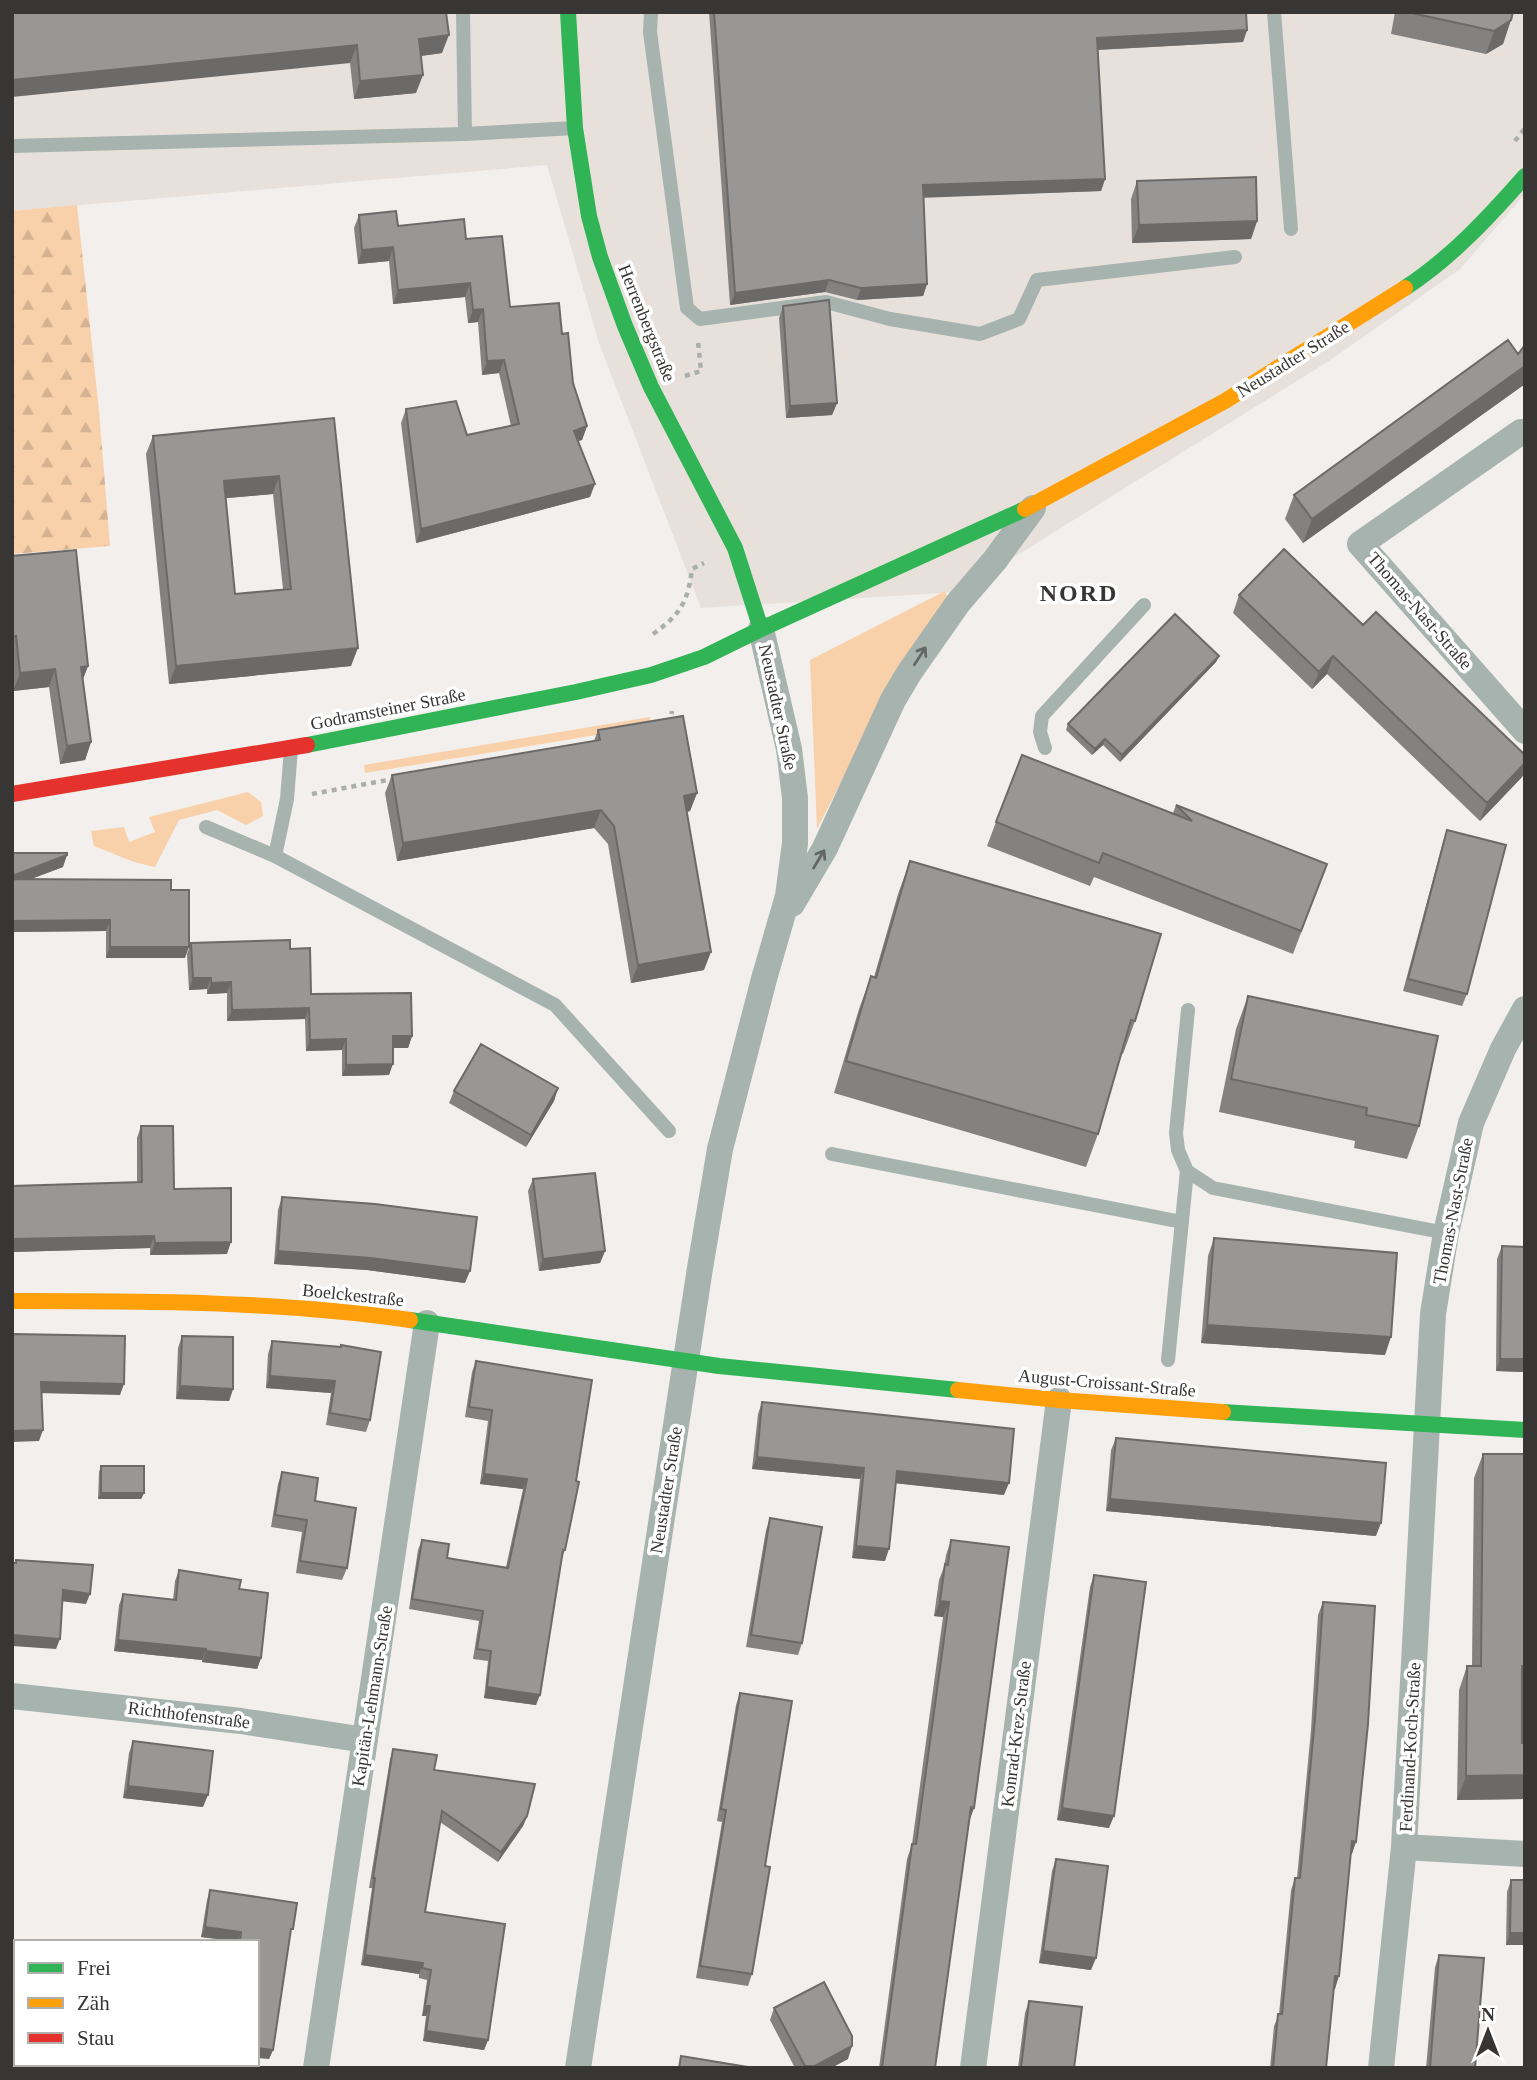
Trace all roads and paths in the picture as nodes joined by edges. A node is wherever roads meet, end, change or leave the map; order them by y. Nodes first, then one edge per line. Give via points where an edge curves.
1 (463, 12) edge
2 (568, 12) edge
3 (651, 12) edge
4 (1274, 12) edge
5 (575, 128) junction
6 (1525, 128) edge
7 (465, 134) junction
8 (1513, 144) dead end
9 (12, 146) edge
10 (1525, 176) edge
11 (1291, 229) dead end
12 (1235, 257) dead end
13 (698, 345) dead end
14 (701, 355) dead end
15 (1521, 432) dead end
16 (1035, 505) junction
17 (1144, 605) dead end
18 (761, 628) junction
19 (672, 711) dead end
20 (669, 728) edge
21 (1525, 731) edge
22 (291, 748) junction
23 (1045, 748) dead end
24 (396, 779) edge
25 (12, 794) edge
26 (287, 799) junction
27 (206, 827) dead end
28 (275, 856) junction
29 (783, 917) junction
30 (1525, 1009) edge
31 (1188, 1010) dead end
32 (669, 1130) dead end
33 (832, 1154) dead end
34 (1187, 1171) junction
35 (1182, 1223) junction
36 (1446, 1233) junction
37 (12, 1301) edge
38 (427, 1324) junction
39 (1168, 1360) dead end
40 (687, 1362) junction
41 (1059, 1400) junction
42 (1427, 1425) junction
43 (1525, 1430) edge
44 (12, 1696) edge
45 (365, 1740) junction
46 (1404, 1847) junction
47 (1525, 1854) edge
48 (12, 2066) edge
49 (41, 2068) edge
50 (316, 2068) edge
51 (578, 2068) edge
52 (973, 2068) edge
53 (1381, 2068) edge

1 - 7 lane
2 - 5 street, Herrenbergstraße
3 - 12 lane via 649,32 687,307 700,319 826,302 890,319 979,334 1019,319 1037,280
4 - 11 lane
5 - 7 lane
5 - 18 street, Herrenbergstraße via 589,216 625,326 663,411 735,548
6 - 8 path
7 - 9 lane
10 - 16 street, Neustadter Straße via 1487,219 1421,276 1225,401
13 - 14 path
15 - 21 street, Thomas-Nast-Straße via 1360,544
16 - 18 street, Neustadter Straße
29 -> 16 street, Neustadter Straße via 825,849 909,673
17 - 23 lane via 1042,716
18 - 22 street, Godramsteiner Straße via 704,657 651,675
18 - 29 street, Neustadter Straße via 794,781 795,844
19 - 20 path
22 - 25 street, Godramsteiner Straße
22 - 26 lane
24 - 26 path
26 - 28 lane
27 - 28 lane
28 - 32 lane via 555,1005
29 - 40 street, Neustadter Straße via 720,1149
30 - 36 street, Thomas-Nast-Straße via 1471,1123
31 - 34 lane via 1176,1133
33 - 35 lane
34 - 35 lane
34 - 36 lane via 1213,1188
35 - 39 lane
36 - 42 street, Thomas-Nast-Straße via 1433,1314
37 - 38 street, Boelckestraße via 230,1304
38 - 40 street, Boelckestraße
38 - 45 street, Kapitän-Lehmann-Straße
40 - 41 street, August-Croissant-Straße
40 - 51 street, Neustadter Straße
41 - 42 street, August-Croissant-Straße
41 - 52 street, Konrad-Krez-Straße
42 - 43 street, August-Croissant-Straße
42 - 46 street, Ferdinand-Koch-Straße
44 - 45 street, Richthofenstraße via 242,1721
45 - 50 street, Kapitän-Lehmann-Straße
46 - 47 street
46 - 53 street, Ferdinand-Koch-Straße
48 - 49 street

